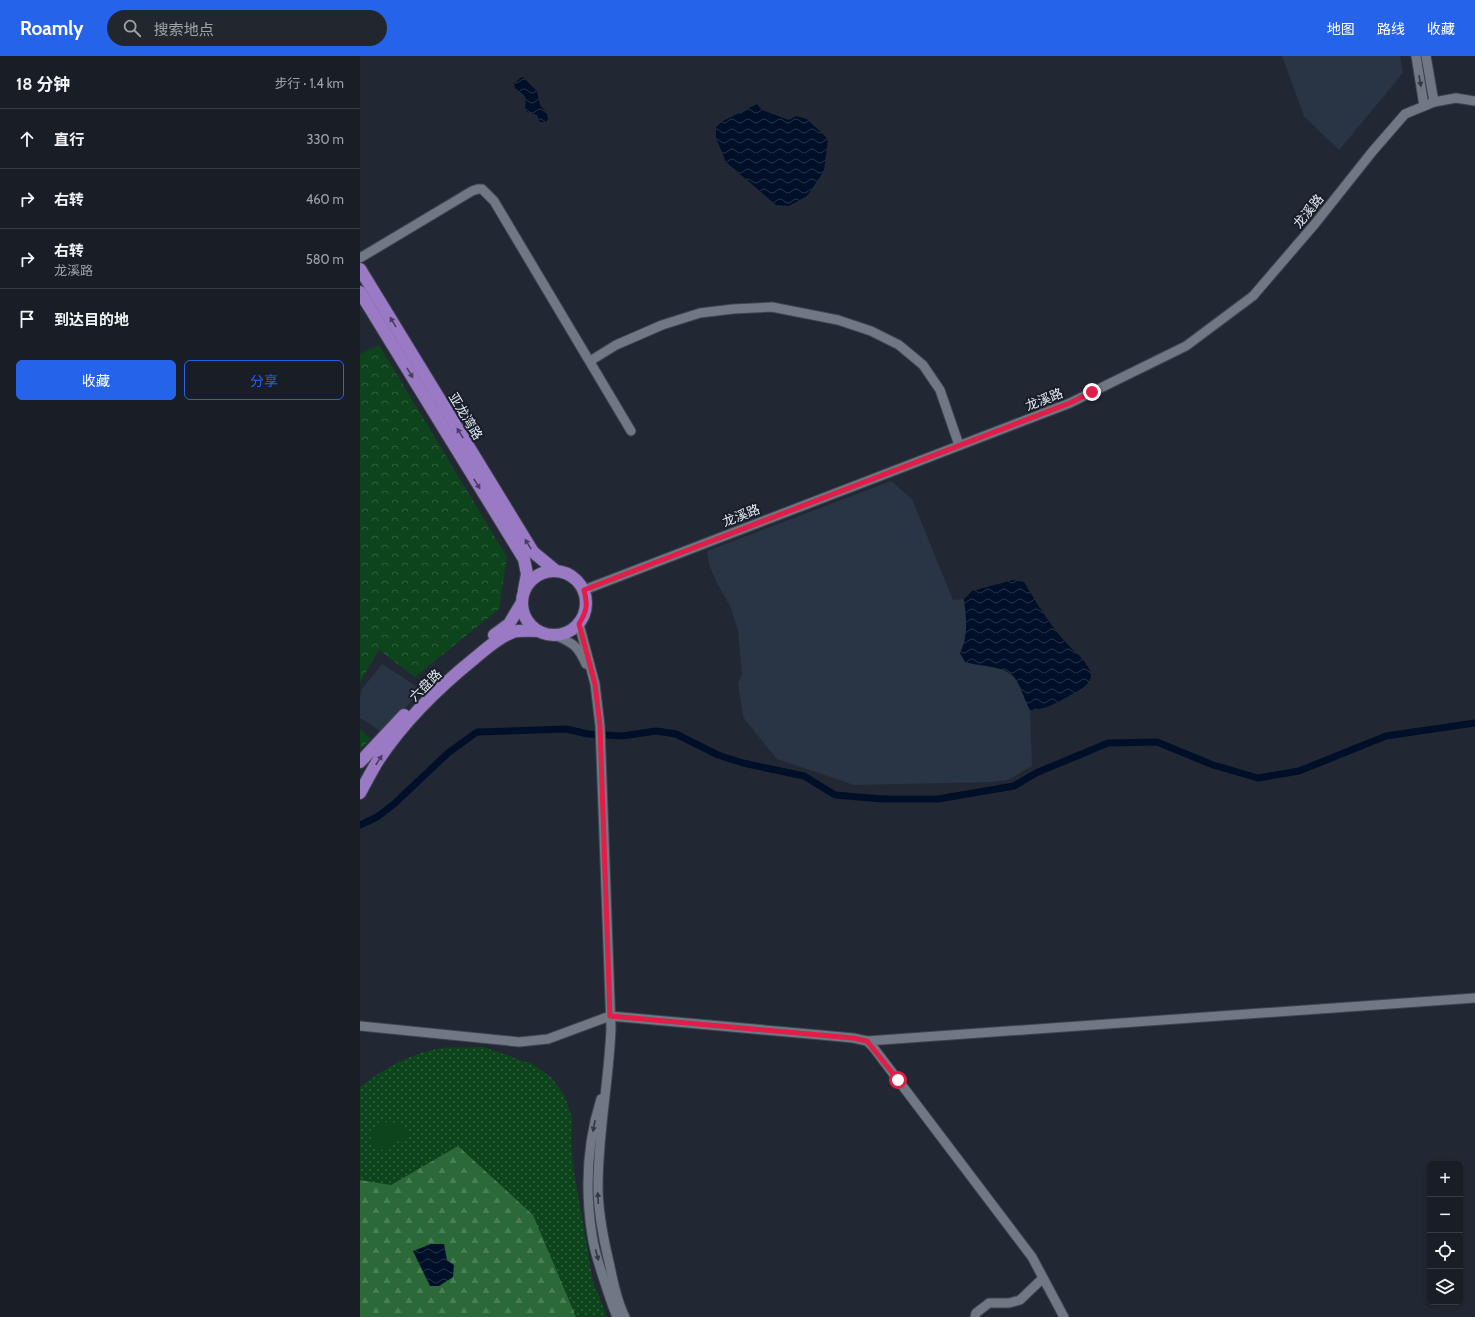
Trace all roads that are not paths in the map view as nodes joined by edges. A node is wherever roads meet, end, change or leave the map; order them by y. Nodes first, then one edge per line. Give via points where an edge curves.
1 (1416, 56) edge
2 (1426, 56) edge
3 (1475, 101) edge
4 (1434, 102) junction
5 (1424, 106) junction
6 (360, 258) edge
7 (360, 269) edge
8 (360, 292) edge
9 (590, 361) junction
10 (631, 431) dead end
11 (959, 445) junction
12 (556, 571) junction
13 (524, 590) junction
14 (584, 590) junction
15 (522, 604) junction
16 (579, 624) junction
17 (537, 631) junction
18 (557, 636) junction
19 (595, 684) junction
20 (360, 762) edge
21 (360, 793) edge
22 (1475, 998) edge
23 (610, 1016) junction
24 (360, 1026) edge
25 (867, 1041) junction
26 (608, 1075) junction
27 (1043, 1278) junction
28 (617, 1317) edge
29 (625, 1317) edge
30 (976, 1317) edge
31 (1064, 1317) edge

1 -> 5 street
2 - 4 street
3 - 4 street, 龙溪路 via 1456,98
4 - 5 street, 龙溪路
5 - 11 street, 龙溪路 via 1405,114 1252,296 1186,346 1070,403
6 - 9 street via 472,191 482,189 494,201
12 -> 7 main road, 亚龙湾路 via 533,552
8 -> 13 main road, 亚龙湾路 via 524,559 527,574
9 - 10 street
9 - 11 street via 616,345 656,327 700,313 772,307 838,320 871,331 900,345 923,365 940,390
11 - 14 street, 龙溪路
12 - 13 main road via 543,572 532,579
12 - 14 main road via 577,580
13 - 15 main road
14 - 16 main road via 587,601 585,614
15 - 17 main road via 526,619
15 - 20 main road, 六盘路 via 509,624 441,678
16 - 18 main road via 570,632
16 - 19 street
17 - 18 main road
21 -> 17 main road, 六盘路 via 379,760 407,723 438,690 483,651 511,633
18 - 19 street via 579,649
19 - 23 street via 600,726
22 - 25 street
23 - 24 street via 548,1039 519,1042
23 - 25 street
23 - 26 street
25 - 27 street via 1013,1232
26 -> 28 street via 596,1114 590,1149 588,1203 592,1237
29 -> 26 street via 616,1294 599,1210 599,1162
27 - 30 street via 1020,1300 1010,1303 989,1303 976,1313
27 - 31 street

